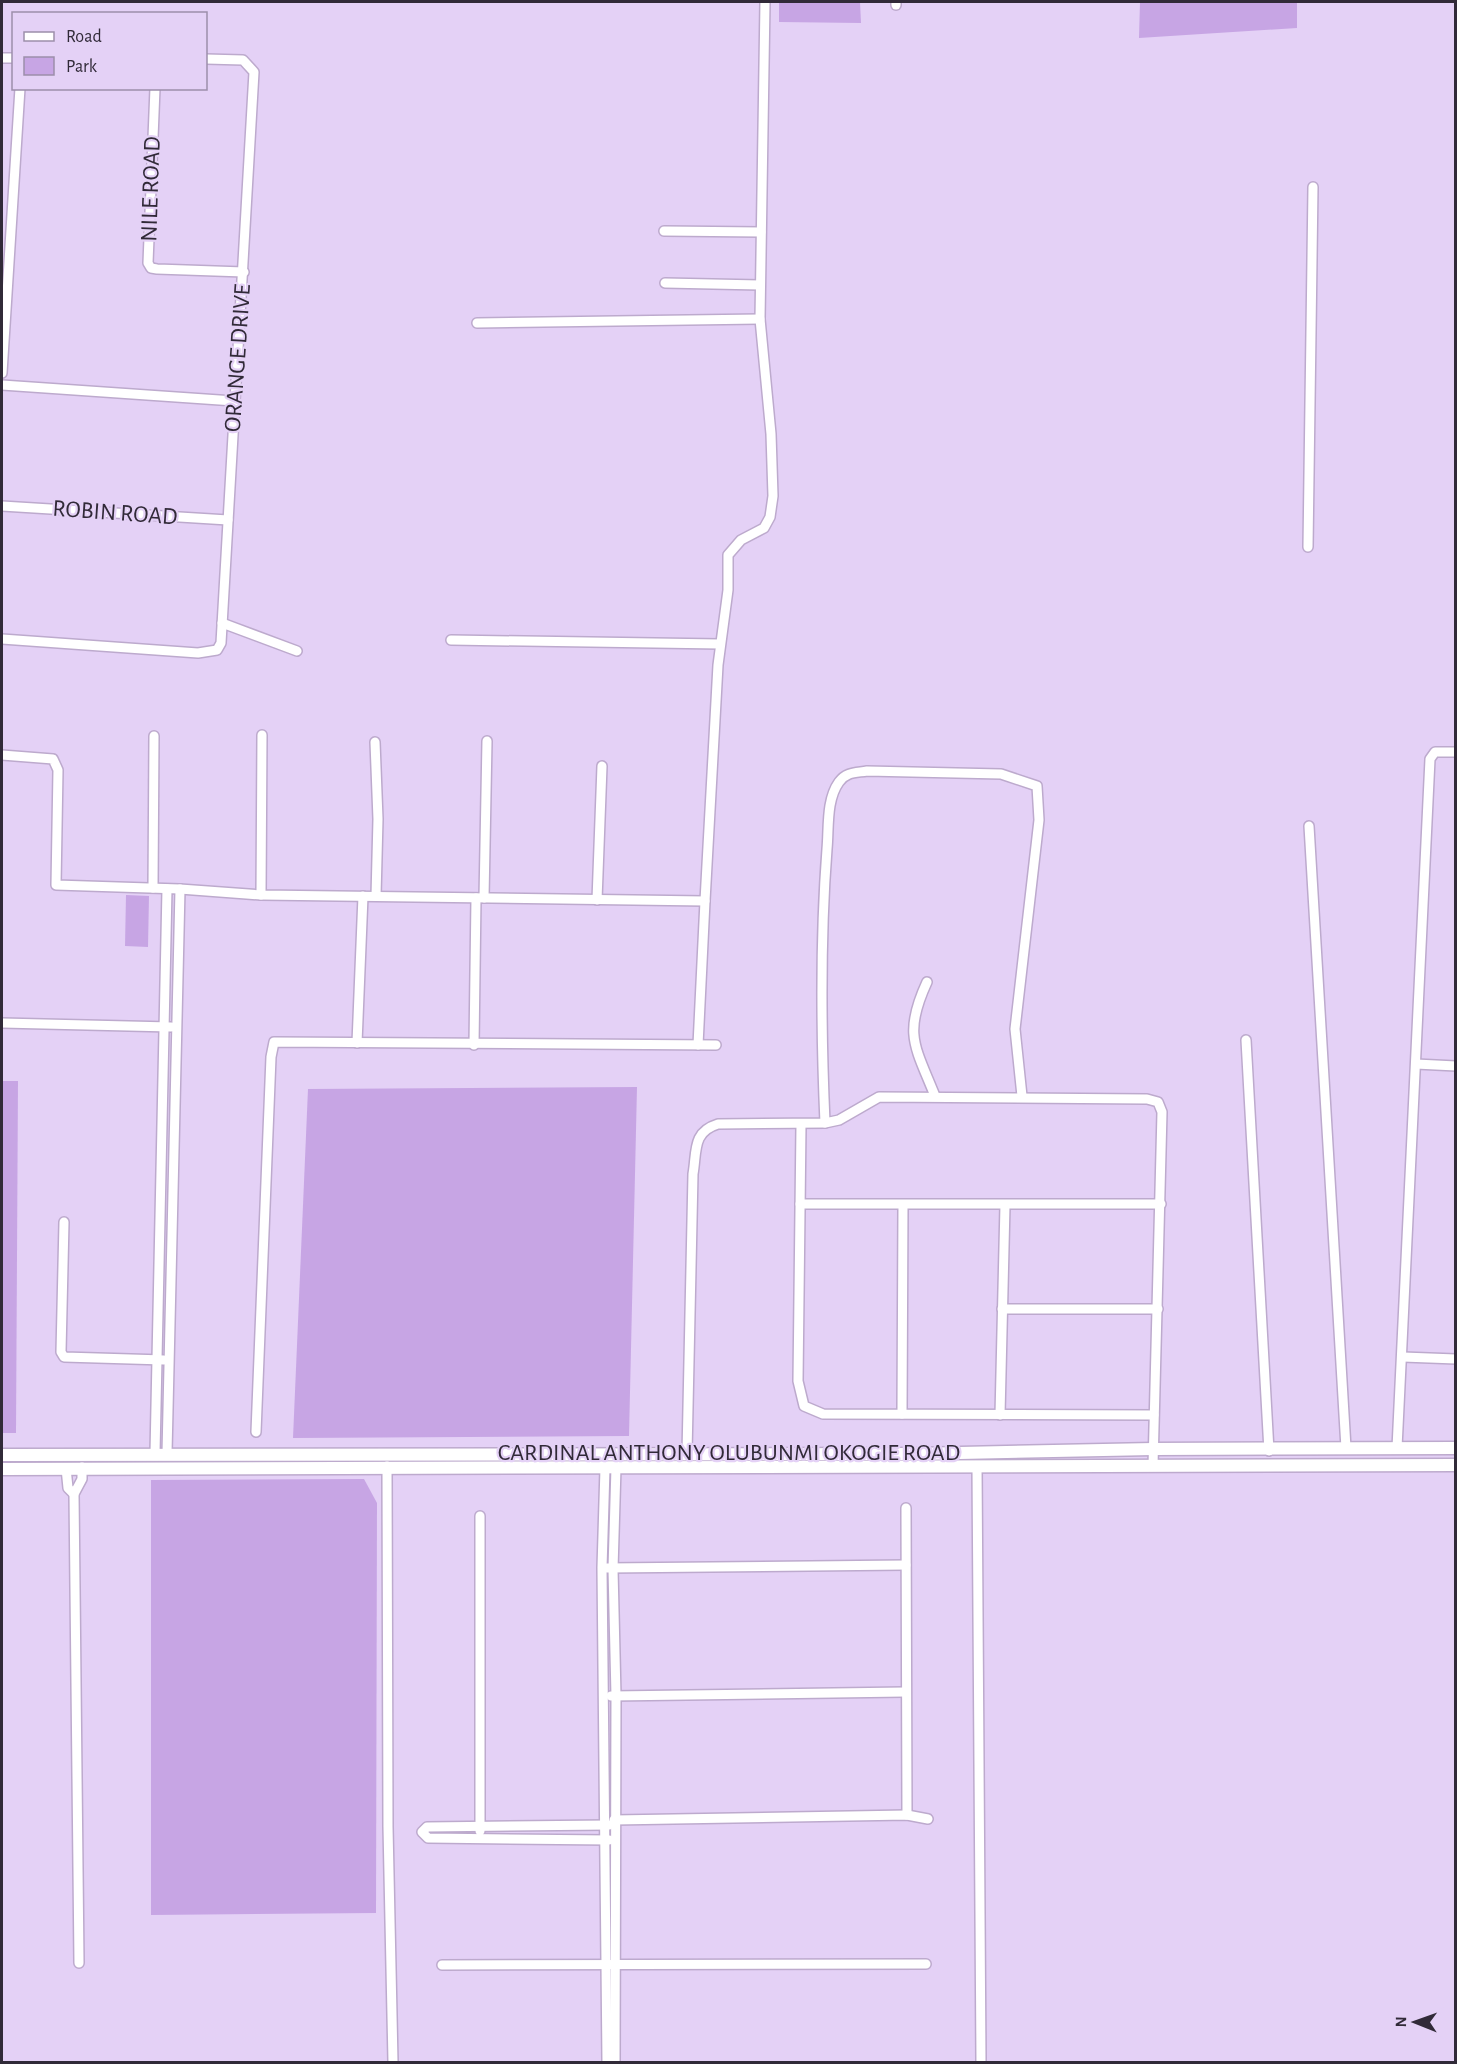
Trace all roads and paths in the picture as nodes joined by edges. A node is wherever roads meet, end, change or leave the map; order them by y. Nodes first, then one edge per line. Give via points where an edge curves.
1 (765, 2) edge
2 (207, 58) edge
3 (21, 90) edge
4 (155, 90) edge
5 (1313, 187) dead end
6 (664, 231) dead end
7 (761, 232) junction
8 (5, 266) edge
9 (244, 272) junction
10 (665, 283) dead end
11 (760, 285) junction
12 (760, 319) junction
13 (477, 324) dead end
14 (2, 373) edge
15 (2, 385) edge
16 (234, 401) junction
17 (2, 506) edge
18 (228, 520) junction
19 (1308, 547) dead end
20 (222, 623) junction
21 (2, 639) edge
22 (452, 640) dead end
23 (720, 644) junction
24 (297, 651) dead end
25 (262, 735) dead end
26 (154, 736) dead end
27 (487, 741) dead end
28 (375, 742) dead end
29 (1455, 752) edge
30 (2, 756) edge
31 (602, 766) dead end
32 (1309, 826) dead end
33 (153, 888) junction
34 (168, 889) junction
35 (180, 889) junction
36 (261, 896) junction
37 (363, 896) junction
38 (376, 896) junction
39 (480, 898) junction
40 (597, 900) junction
41 (705, 902) junction
42 (927, 982) dead end
43 (2, 1023) edge
44 (166, 1027) junction
45 (177, 1027) junction
46 (1246, 1040) dead end
47 (357, 1043) junction
48 (474, 1045) junction
49 (698, 1045) junction
50 (716, 1045) dead end
51 (1416, 1065) junction
52 (1455, 1066) edge
53 (935, 1096) junction
54 (1022, 1096) junction
55 (825, 1123) junction
56 (801, 1125) junction
57 (800, 1204) junction
58 (1161, 1204) junction
59 (1005, 1205) junction
60 (903, 1206) junction
61 (64, 1222) dead end
62 (1002, 1309) junction
63 (1158, 1309) junction
64 (1403, 1357) junction
65 (1455, 1359) edge
66 (158, 1360) junction
67 (170, 1360) junction
68 (902, 1414) junction
69 (1000, 1414) junction
70 (1154, 1415) junction
71 (256, 1432) dead end
72 (1346, 1448) junction
73 (1396, 1448) junction
74 (1455, 1448) edge
75 (1153, 1449) junction
76 (1269, 1451) junction
77 (161, 1453) junction
78 (537, 1454) junction
79 (687, 1454) junction
80 (2, 1455) edge
81 (1455, 1465) edge
82 (387, 1466) junction
83 (977, 1466) junction
84 (1153, 1466) junction
85 (82, 1467) junction
86 (537, 1467) junction
87 (610, 1467) junction
88 (66, 1468) junction
89 (2, 1469) edge
90 (74, 1494) junction
91 (906, 1508) dead end
92 (480, 1516) dead end
93 (906, 1565) junction
94 (602, 1568) junction
95 (613, 1569) junction
96 (905, 1692) junction
97 (603, 1696) junction
98 (616, 1696) junction
99 (907, 1815) junction
100 (928, 1819) dead end
101 (611, 1823) junction
102 (480, 1827) junction
103 (480, 1840) junction
104 (609, 1840) junction
105 (79, 1963) dead end
106 (926, 1964) dead end
107 (442, 1965) dead end
108 (610, 1966) junction
109 (393, 2062) edge
110 (607, 2062) edge
111 (615, 2062) edge
112 (981, 2062) edge

1 - 7 street
2 - 9 street, ORANGE DRIVE via 243,60 254,72
3 - 8 street
4 - 9 street, NILE ROAD via 148,263 157,270
5 - 19 street
6 - 7 street
7 - 11 street
8 - 14 street
9 - 16 street, ORANGE DRIVE
10 - 11 street
11 - 12 street
12 - 13 street
12 - 23 street via 771,434 772,506 764,528 741,540 728,555 728,590
15 - 16 street
16 - 18 street, ORANGE DRIVE
17 - 18 street, ROBIN ROAD
18 - 20 street, ORANGE DRIVE
20 - 21 street, ORANGE DRIVE via 217,650 198,653
20 - 24 street
22 - 23 street
23 - 41 street
25 - 36 street
26 - 33 street
27 - 39 street
28 - 38 street
29 - 51 street via 1435,752 1430,759
30 - 33 street via 53,759 58,770 56,885
31 - 40 street
32 - 72 street
33 - 34 street
34 - 35 street
34 - 44 street
35 - 36 street
35 - 45 street
36 - 37 street
37 - 38 street
37 - 47 street
38 - 39 street
39 - 40 street
39 - 48 street
40 - 41 street
41 - 49 street
42 - 53 street via 915,1009 914,1046
43 - 44 street
44 - 45 street
44 - 66 street
45 - 67 street
46 - 76 street
47 - 48 street
47 - 71 street via 274,1042
48 - 49 street
49 - 50 street
51 - 52 street
51 - 64 street
53 - 54 street
53 - 55 street via 879,1096 839,1120
54 - 55 street via 1015,1029 1039,820 1037,786 1001,774 848,773 831,799 824,890 821,1028
54 - 58 street via 1158,1102 1162,1112
55 - 56 street
56 - 57 street
56 - 79 street via 717,1124 704,1128 699,1136 693,1174
57 - 60 street
57 - 68 street via 798,1381 804,1406 823,1414
58 - 59 street
58 - 63 street
59 - 60 street
59 - 62 street
60 - 68 street
61 - 66 street via 64,1357
62 - 63 street
62 - 69 street
63 - 70 street
64 - 65 street
64 - 73 street
66 - 67 street
66 - 77 street
67 - 77 street
68 - 69 street
69 - 70 street
70 - 75 street
72 - 73 street, CARDINAL ANTHONY OLUBUNMI OKOGIE ROAD
72 - 76 street, CARDINAL ANTHONY OLUBUNMI OKOGIE ROAD
73 - 74 street, CARDINAL ANTHONY OLUBUNMI OKOGIE ROAD
75 - 76 street, CARDINAL ANTHONY OLUBUNMI OKOGIE ROAD
75 - 79 street, CARDINAL ANTHONY OLUBUNMI OKOGIE ROAD
75 - 84 street
77 - 78 street, CARDINAL ANTHONY OLUBUNMI OKOGIE ROAD
77 - 80 street, CARDINAL ANTHONY OLUBUNMI OKOGIE ROAD
78 - 79 street, CARDINAL ANTHONY OLUBUNMI OKOGIE ROAD
78 - 86 street
81 - 84 street, CARDINAL ANTHONY OLUBUNMI OKOGIE ROAD
82 - 85 street, CARDINAL ANTHONY OLUBUNMI OKOGIE ROAD
82 - 86 street, CARDINAL ANTHONY OLUBUNMI OKOGIE ROAD
82 - 109 street
83 - 84 street, CARDINAL ANTHONY OLUBUNMI OKOGIE ROAD
83 - 87 street, CARDINAL ANTHONY OLUBUNMI OKOGIE ROAD
83 - 112 street
85 - 88 street, CARDINAL ANTHONY OLUBUNMI OKOGIE ROAD
85 - 90 street via 82,1479
86 - 87 street, CARDINAL ANTHONY OLUBUNMI OKOGIE ROAD
87 - 94 street
87 - 95 street
88 - 89 street, CARDINAL ANTHONY OLUBUNMI OKOGIE ROAD
88 - 90 street via 68,1488
90 - 105 street
91 - 93 street
92 - 102 street
93 - 95 street
93 - 96 street
94 - 95 street
94 - 97 street
95 - 98 street
96 - 98 street
96 - 99 street
97 - 98 street
97 - 101 street
98 - 101 street
99 - 100 street
99 - 101 street
101 - 102 street
101 - 104 street
102 - 103 street
102 - 103 street via 427,1827 422,1832 428,1838
103 - 104 street
104 - 108 street
106 - 108 street
107 - 108 street
108 - 110 street
108 - 111 street

